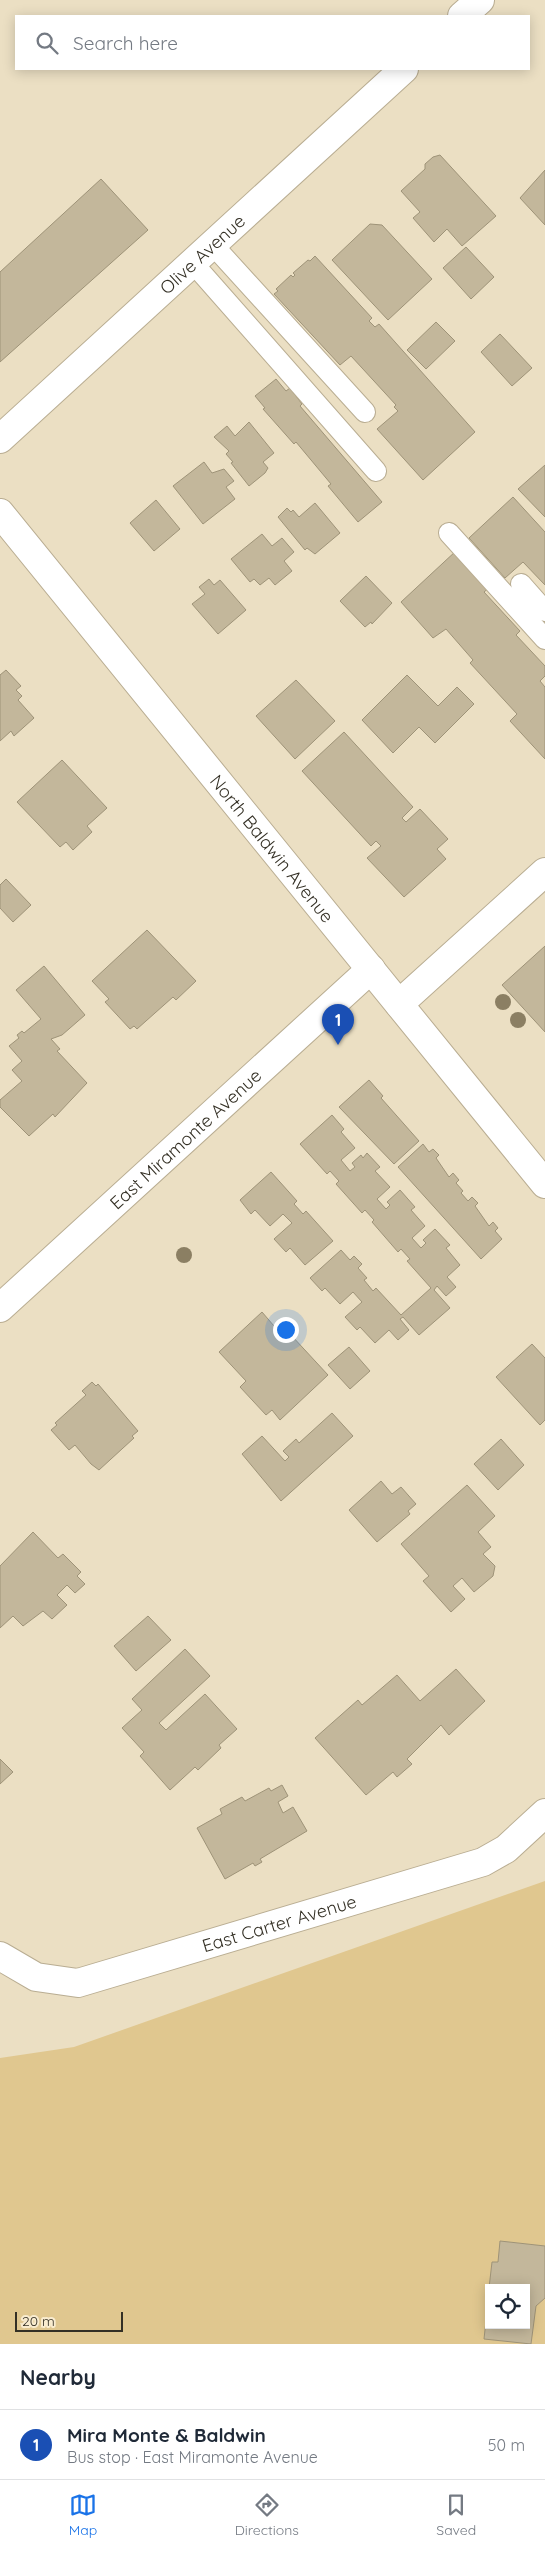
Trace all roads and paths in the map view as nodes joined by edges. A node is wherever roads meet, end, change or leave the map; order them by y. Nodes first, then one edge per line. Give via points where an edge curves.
1 (480, 0) edge
2 (463, 15) edge
3 (403, 70) edge
4 (212, 244) junction
5 (192, 262) junction
6 (365, 412) dead end
7 (0, 439) edge
8 (376, 471) dead end
9 (0, 513) edge
10 (449, 533) dead end
11 (521, 584) dead end
12 (545, 611) edge
13 (545, 639) edge
14 (545, 872) edge
15 (371, 969) junction
16 (400, 1004) junction
17 (545, 1184) edge
18 (0, 1308) edge
19 (545, 1813) edge
20 (0, 1956) edge

1 - 2 street
3 - 4 street, Olive Avenue
4 - 5 street, Olive Avenue
4 - 6 lane
5 - 7 street, Olive Avenue
5 - 8 lane
9 - 15 street, North Baldwin Avenue
10 - 13 lane
11 - 12 lane
14 - 16 street
15 - 16 street, North Baldwin Avenue
15 - 18 street, East Miramonte Avenue
16 - 17 street, North Baldwin Avenue
19 - 20 street, East Carter Avenue via 506,1849 483,1862 78,1983 36,1977

